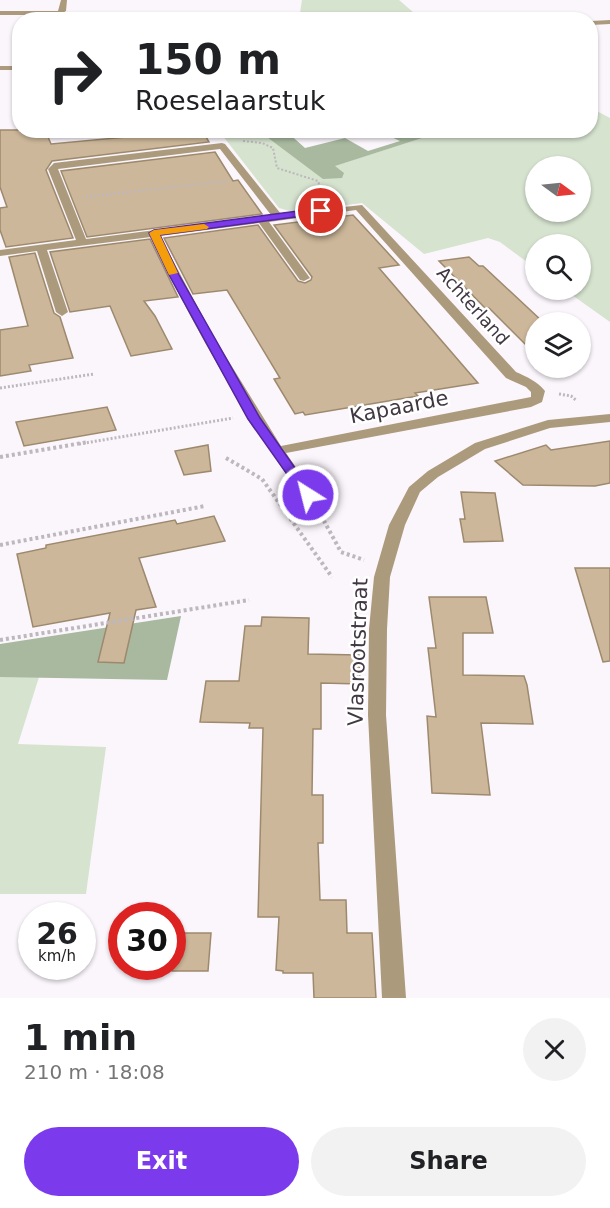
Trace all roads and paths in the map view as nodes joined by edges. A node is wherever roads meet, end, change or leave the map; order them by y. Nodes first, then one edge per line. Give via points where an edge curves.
1 (222, 146) junction
2 (249, 179) junction
3 (65, 200) junction
4 (358, 207) junction
5 (278, 216) junction
6 (262, 219) junction
7 (154, 233) junction
8 (82, 242) junction
9 (41, 247) junction
10 (0, 253) edge
11 (304, 278) dead end
12 (62, 312) dead end
13 (94, 374) dead end
14 (0, 388) edge
15 (531, 403) junction
16 (252, 415) junction
17 (610, 418) edge
18 (548, 424) junction
19 (276, 451) junction
20 (0, 457) edge
21 (226, 458) dead end
22 (308, 495) joint
23 (205, 506) dead end
24 (0, 546) edge
25 (385, 563) junction
26 (332, 577) dead end
27 (249, 600) dead end
28 (0, 640) edge
29 (394, 998) edge

1 - 2 street
1 - 3 street via 57,165 53,169
1 - 4 path via 243,141 268,145 276,152 276,164 281,171 318,181 323,194 356,202
2 - 3 path
2 - 5 street
3 - 8 street
4 - 5 street
4 - 15 street, Achterland via 511,375 538,391 537,399
5 - 6 street
6 - 7 street
6 - 11 street
7 - 8 street
7 - 16 street
8 - 9 street
9 - 10 street
9 - 12 street
13 - 14 path
15 - 18 street, Achterland
15 - 19 street, Kapaarde
16 - 19 street
16 - 20 path
17 - 18 street, Vlasrootstraat
18 - 25 street, Vlasrootstraat via 480,446 414,490
19 - 22 street
21 - 26 path via 262,479
22 - 25 path via 340,552
23 - 24 path
25 - 29 street, Vlasrootstraat via 378,629 377,715
27 - 28 path

